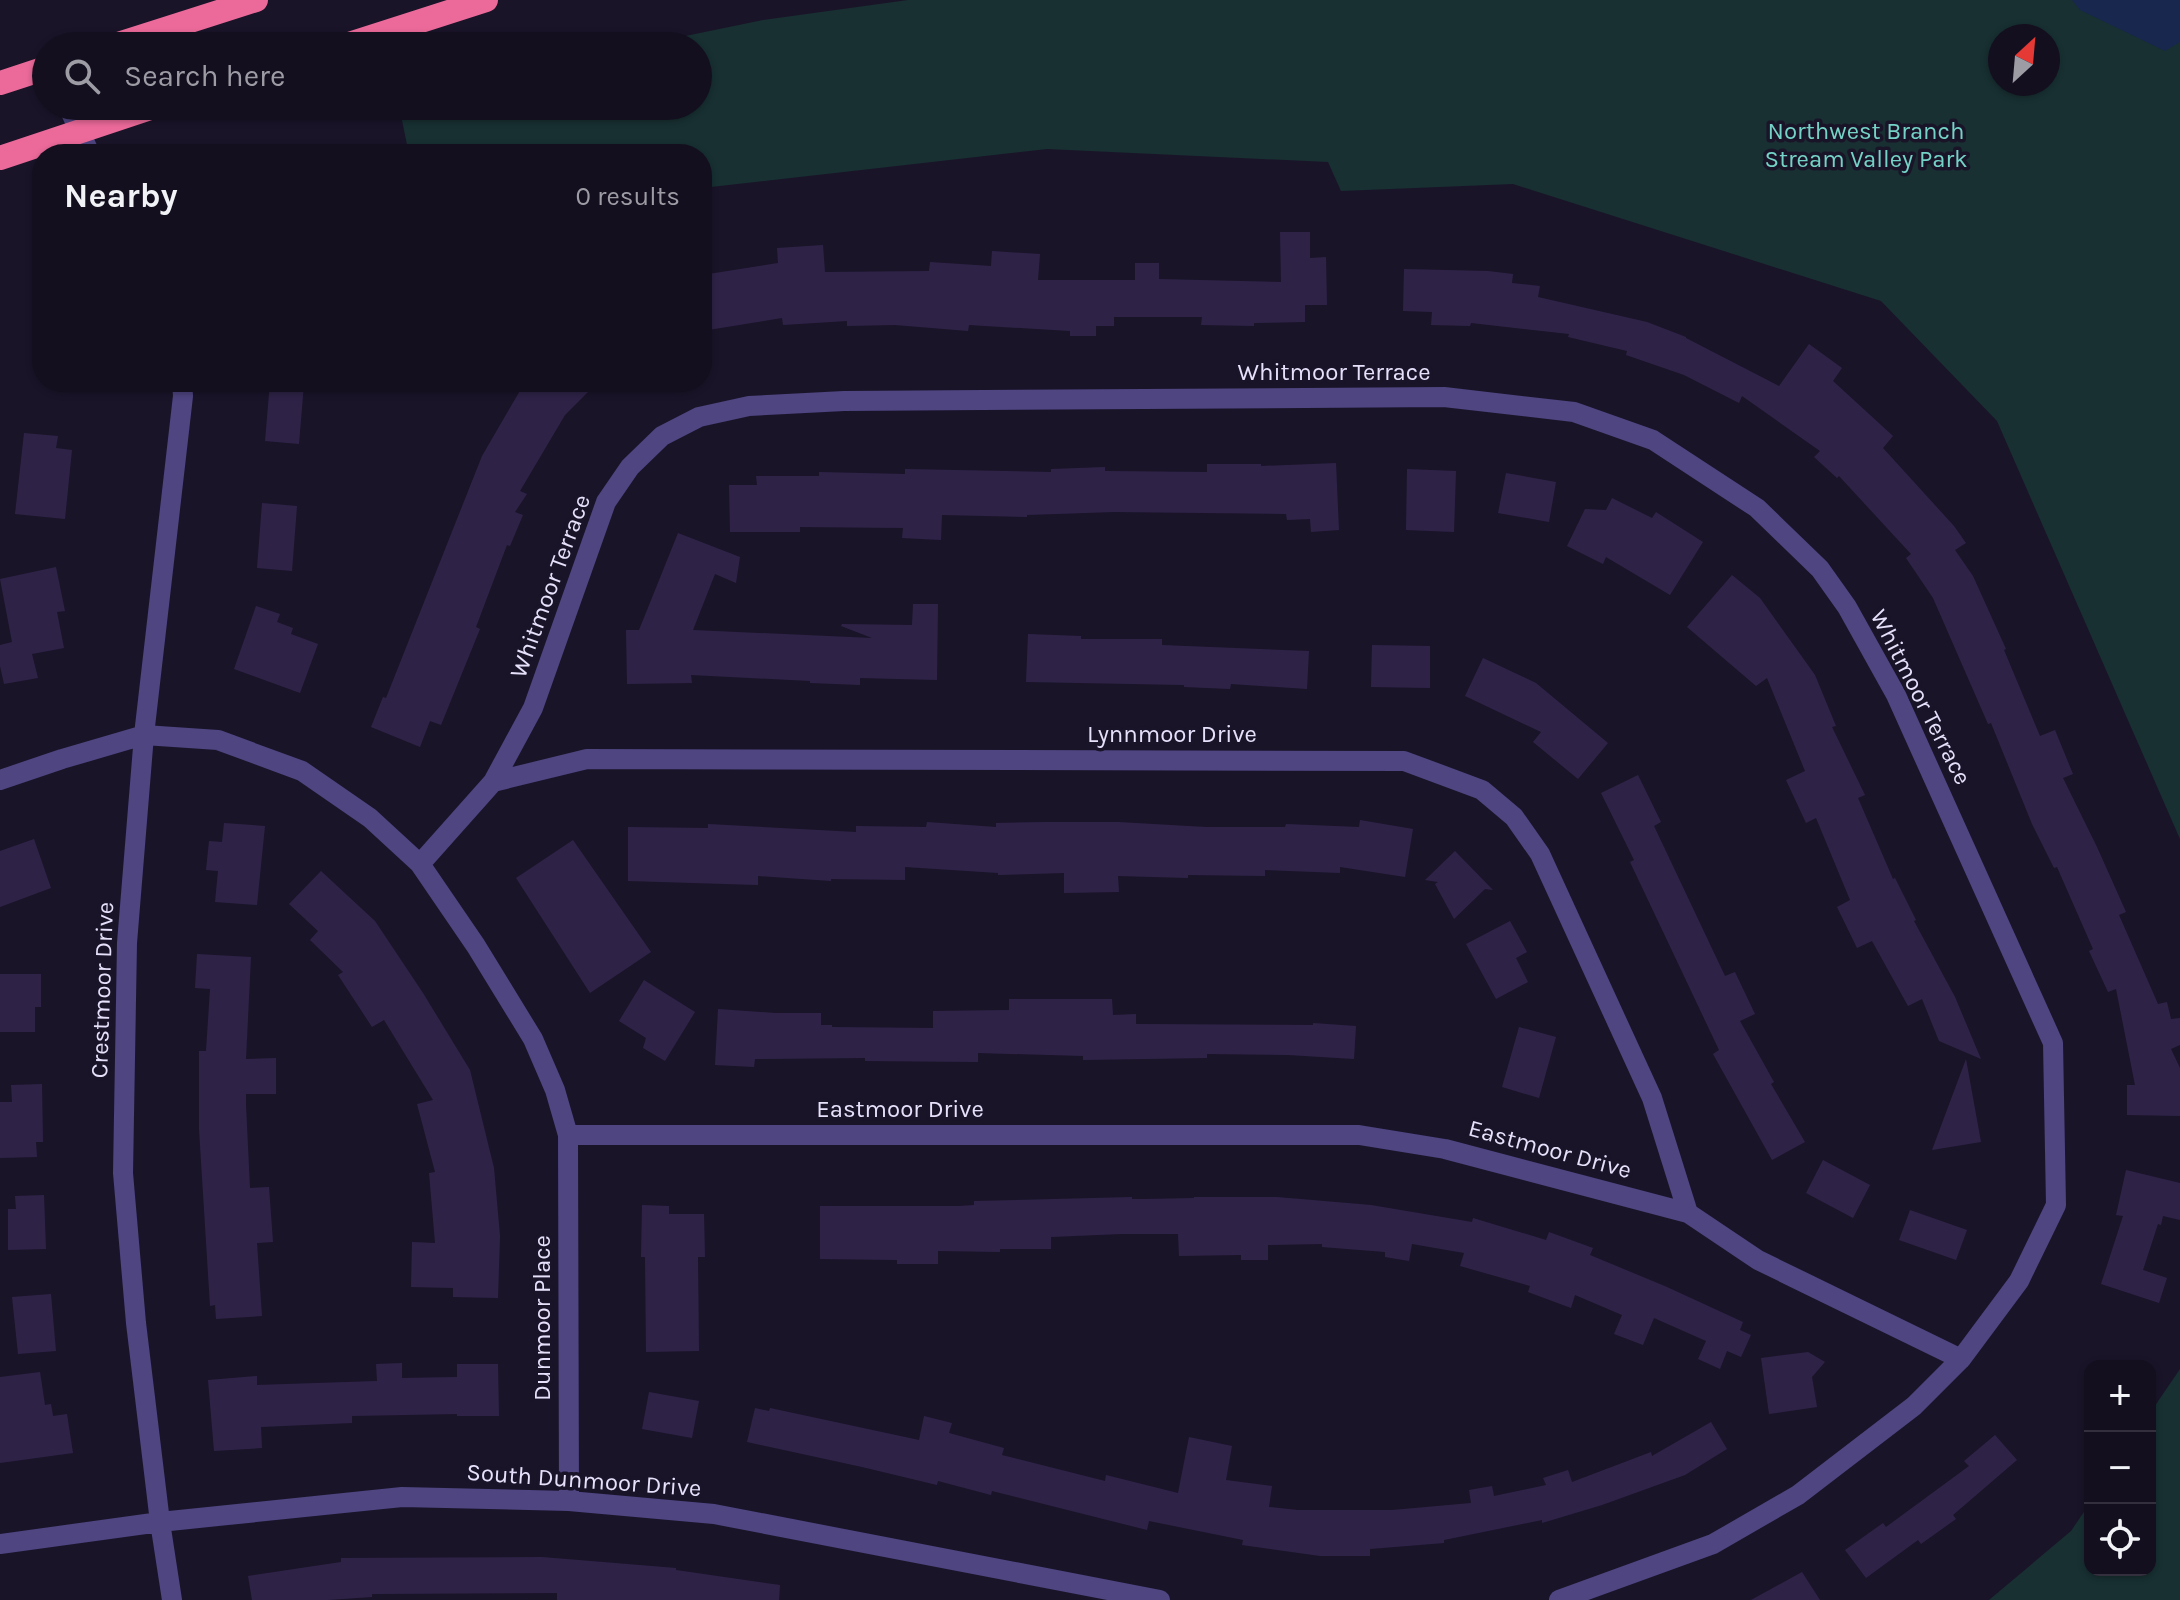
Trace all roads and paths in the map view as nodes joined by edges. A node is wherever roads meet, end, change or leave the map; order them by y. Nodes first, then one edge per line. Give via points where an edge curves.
1 (256, 0) edge
2 (486, 0) edge
3 (156, 32) edge
4 (387, 32) edge
5 (32, 73) edge
6 (0, 83) edge
7 (74, 120) edge
8 (112, 120) edge
9 (78, 131) junction
10 (40, 144) edge
11 (85, 144) edge
12 (32, 147) edge
13 (0, 158) edge
14 (181, 392) edge
15 (144, 735) junction
16 (0, 780) edge
17 (493, 782) junction
18 (420, 864) junction
19 (568, 1135) junction
20 (1688, 1213) junction
21 (1961, 1359) junction
22 (569, 1501) junction
23 (160, 1522) junction
24 (0, 1544) edge
25 (172, 1600) edge
26 (1160, 1600) edge
27 (1559, 1600) edge

1 - 3 highway
2 - 4 highway
5 - 6 highway
7 - 9 street
8 - 9 highway
9 - 10 highway
9 - 11 street
12 - 13 highway
14 - 15 street, Crestmoor Drive
15 - 16 street
15 - 18 street via 218,740 302,771 370,818
15 - 23 street, Crestmoor Drive via 127,943 123,1173
17 - 18 street
17 - 20 street, Lynnmoor Drive via 587,759 1404,761 1482,790 1514,817 1540,854 1652,1098
17 - 21 street, Whitmoor Terrace via 533,708 606,502 630,467 662,436 699,417 749,406 844,401 1444,397 1574,412 1653,440 1757,508 1820,569 1847,607 1896,695 2053,1043 2056,1205 2019,1281
18 - 19 street via 533,1039
19 - 20 street, Eastmoor Drive via 1359,1135 1445,1149
19 - 22 street, Dunmoor Place
20 - 21 street, Eastmoor Drive via 1758,1260
21 - 27 street, Whitmoor Terrace via 1914,1406 1798,1495 1713,1544
22 - 23 street, South Dunmoor Drive via 402,1497
22 - 26 street, South Dunmoor Drive via 714,1514
23 - 24 street, South Dunmoor Drive
23 - 25 street, Crestmoor Drive

